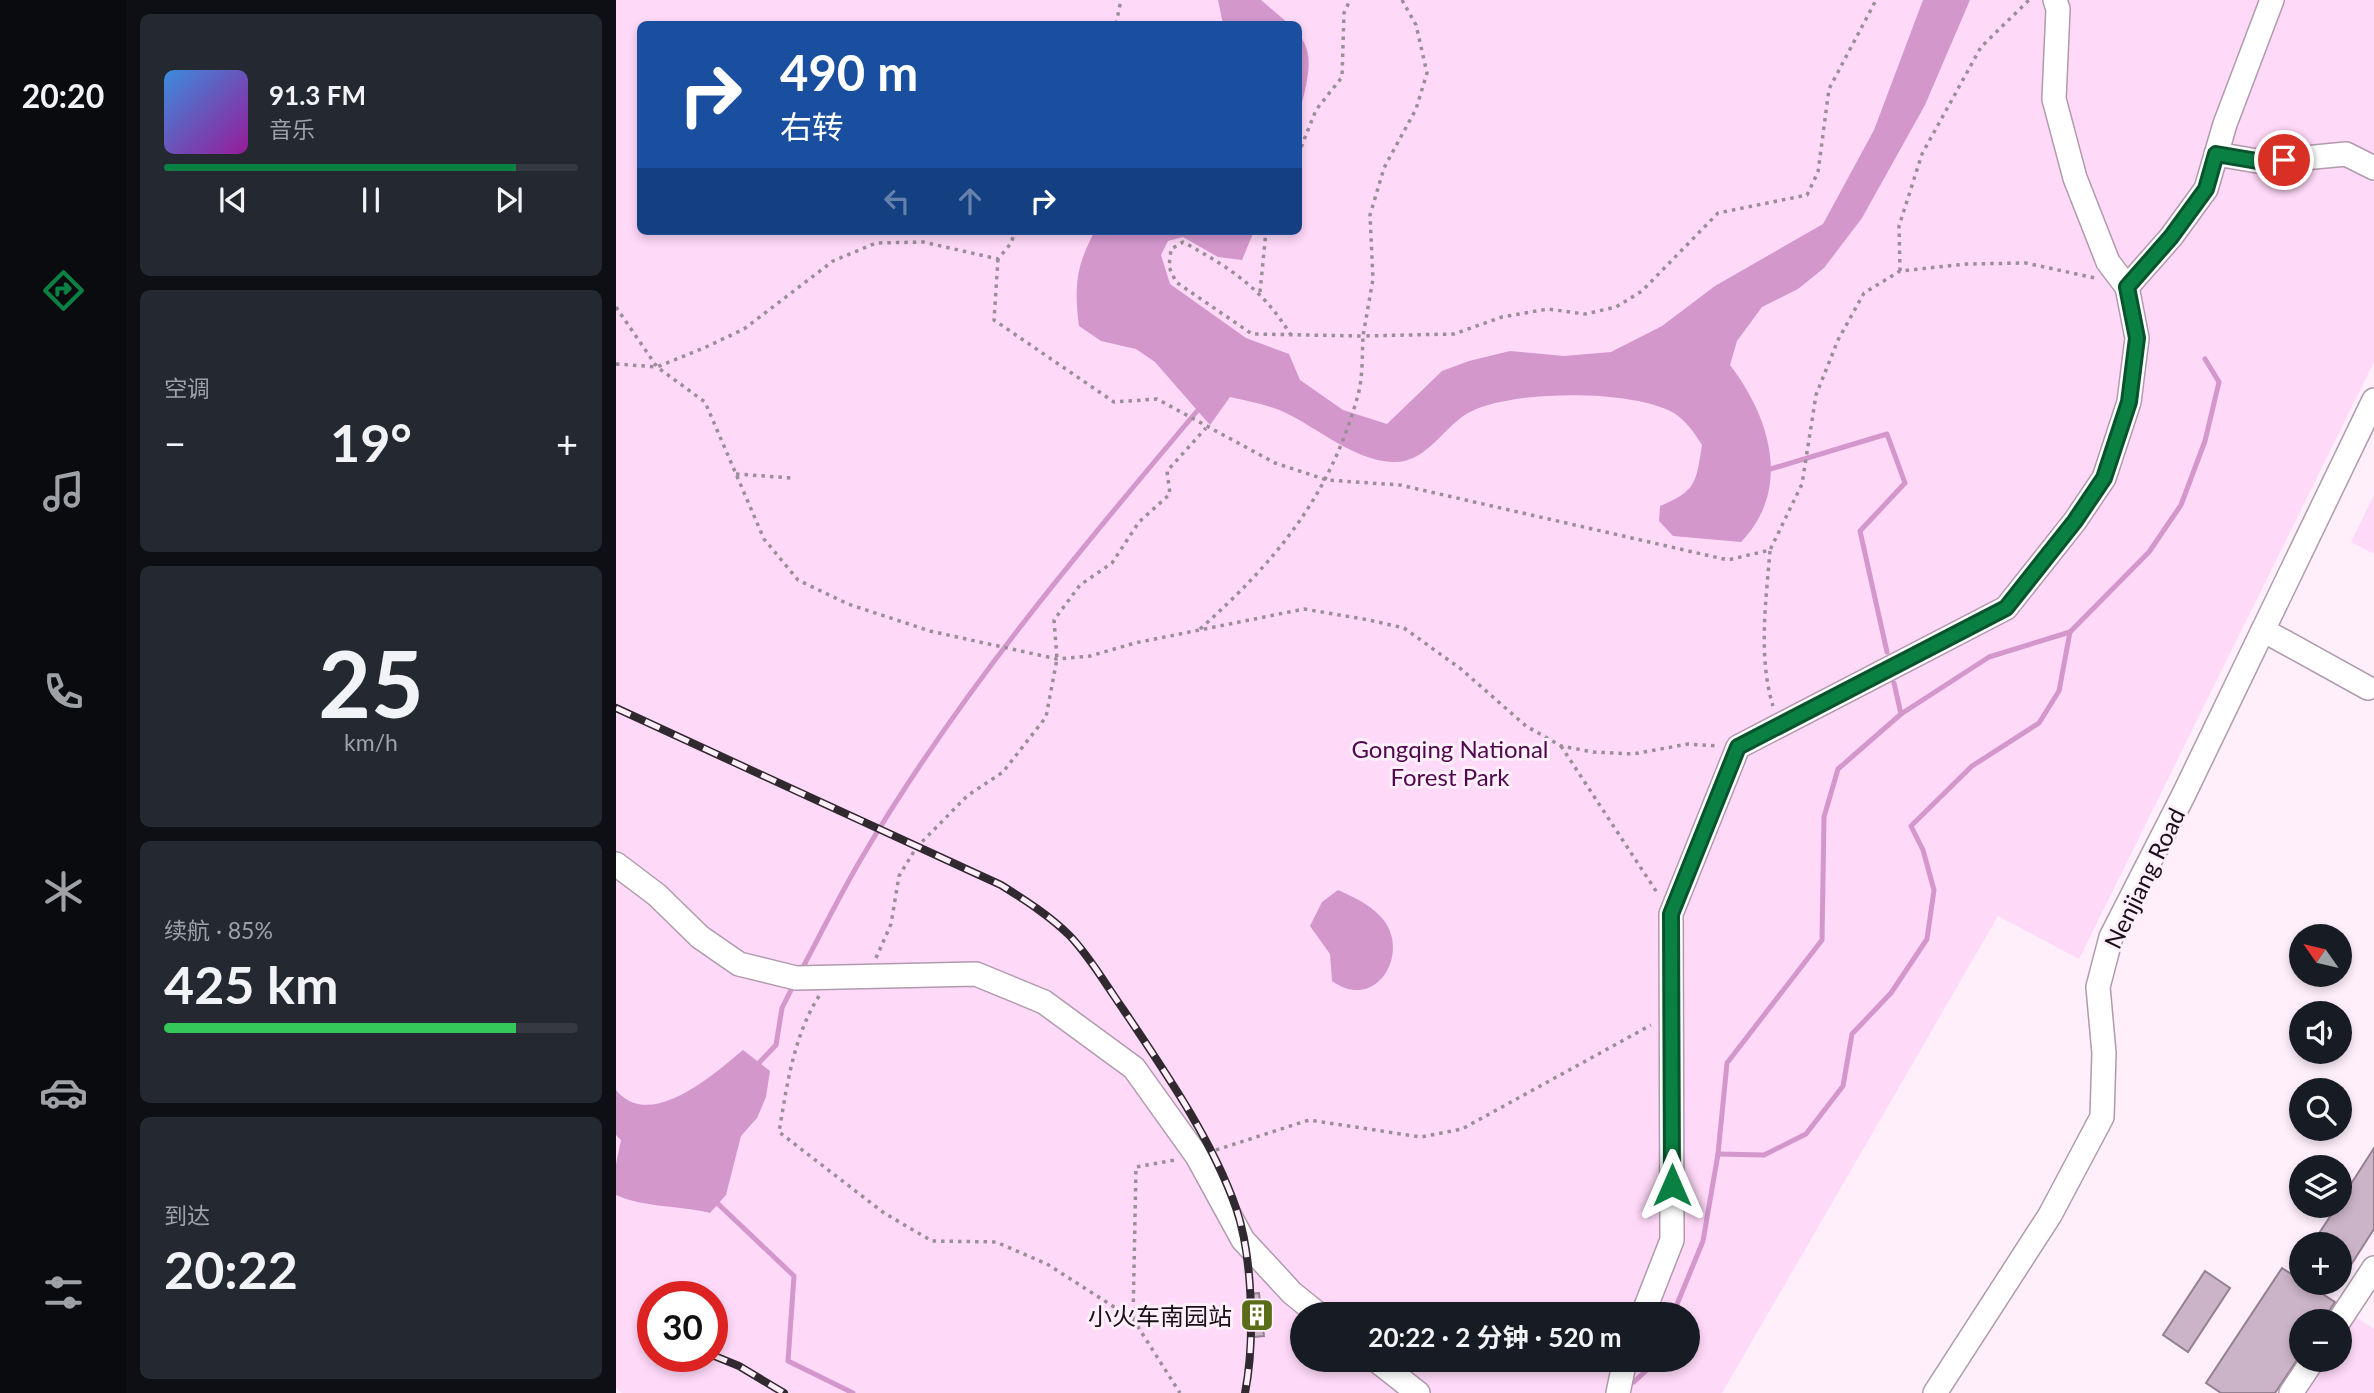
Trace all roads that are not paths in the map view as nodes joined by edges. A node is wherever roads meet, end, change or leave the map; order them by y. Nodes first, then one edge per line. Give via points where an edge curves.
1 (2055, 0) edge
2 (2272, 0) edge
3 (2216, 154) junction
4 (2374, 168) edge
5 (2127, 287) junction
6 (2374, 400) edge
7 (2263, 630) junction
8 (2368, 688) dead end
9 (616, 864) edge
10 (2374, 1268) edge
11 (1303, 1302) edge
12 (1648, 1302) edge
13 (2347, 1309) edge
14 (1392, 1372) edge
15 (1622, 1372) edge
16 (2305, 1372) edge
17 (1419, 1393) edge
18 (1618, 1393) edge
19 (1935, 1393) edge
20 (2291, 1393) edge

1 - 5 street via 2054,99 2075,178 2108,262
2 - 3 street
3 - 4 street via 2263,162 2346,154
3 - 5 street via 2206,189
5 - 12 street via 2137,338 2129,402 2104,478 2006,608 1738,747 1671,914 1672,1240
6 - 7 street, Nenjiang Road
7 - 8 street
7 - 19 street, Nenjiang Road via 2111,937 2098,987 2104,1054 2102,1116 2050,1215
9 - 11 street via 700,937 739,964 796,978 976,974 1044,1002 1134,1068 1197,1156 1243,1240
10 - 13 street
14 - 17 street
15 - 18 street
16 - 20 street

